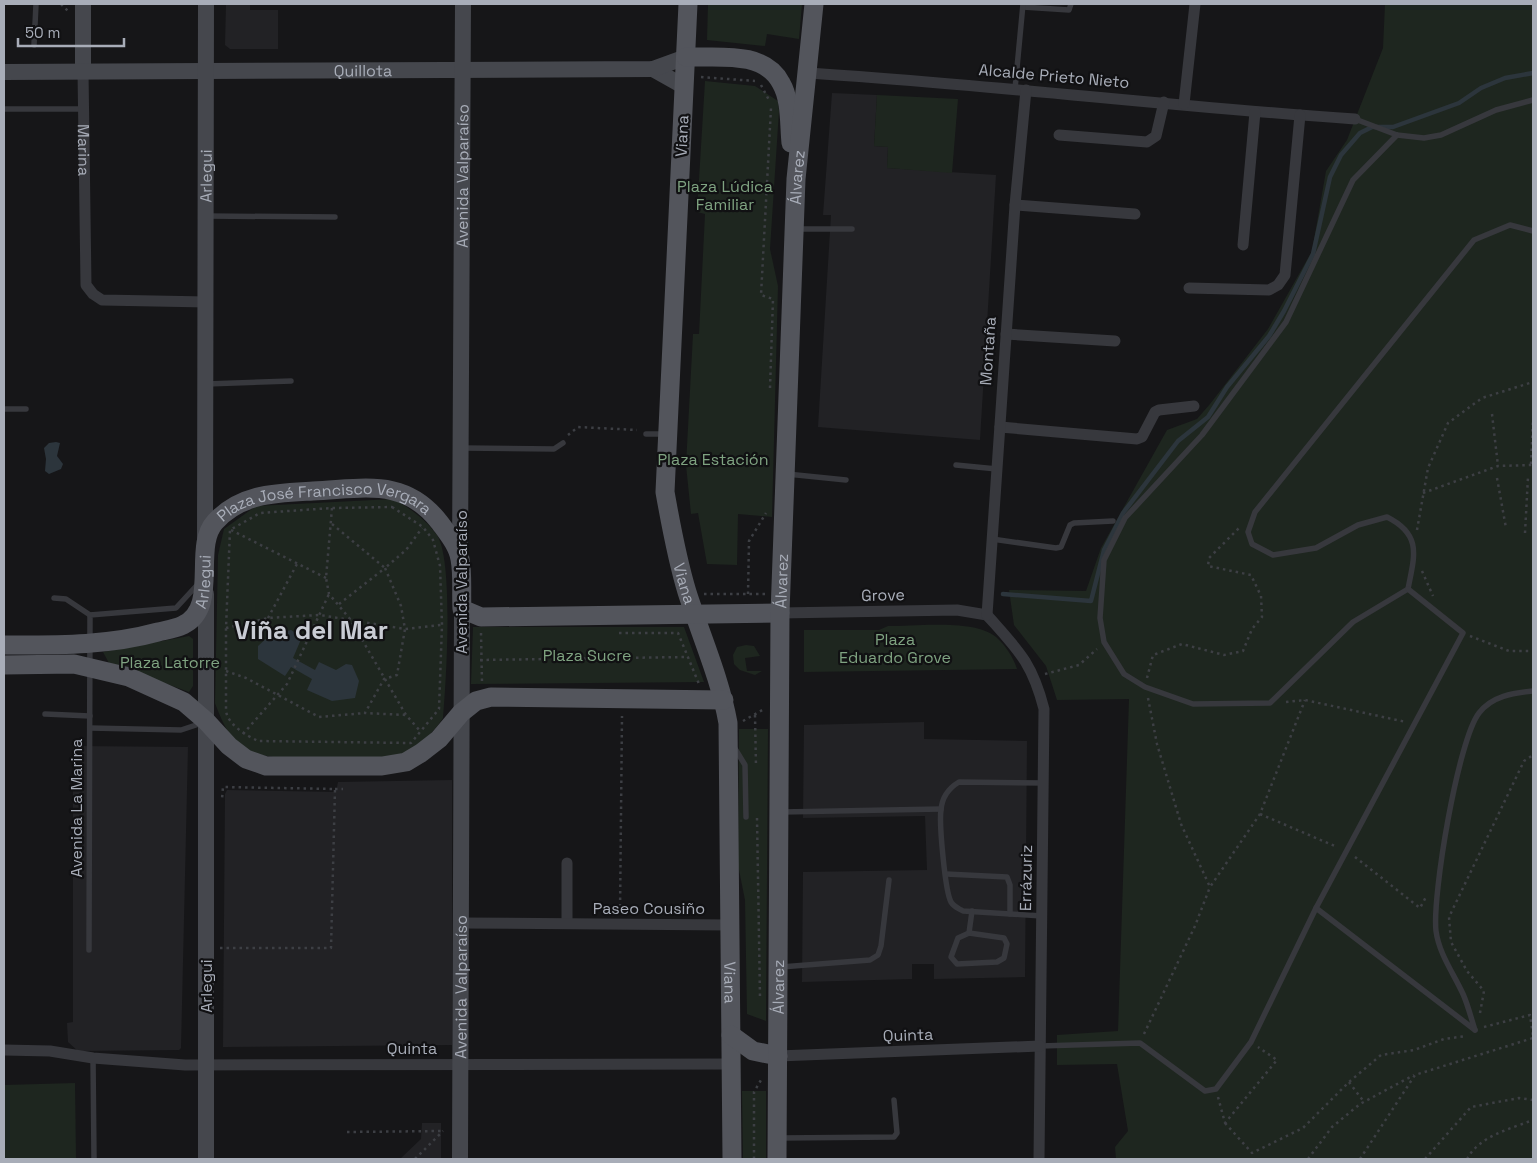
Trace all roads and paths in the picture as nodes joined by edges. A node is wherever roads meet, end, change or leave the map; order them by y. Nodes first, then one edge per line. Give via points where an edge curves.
1 (36, 4) edge
2 (83, 4) edge
3 (206, 4) edge
4 (463, 4) edge
5 (688, 4) edge
6 (814, 4) edge
7 (1071, 4) edge
8 (1195, 4) edge
9 (1023, 6) edge
10 (34, 45) dead end
11 (686, 57) junction
12 (653, 68) junction
13 (207, 69) junction
14 (463, 70) junction
15 (78, 71) junction
16 (4, 72) edge
17 (806, 73) junction
18 (692, 82) junction
19 (1021, 89) junction
20 (1533, 100) edge
21 (1164, 102) junction
22 (1184, 104) junction
23 (84, 109) junction
24 (4, 110) edge
25 (1255, 112) junction
26 (1300, 115) junction
27 (1355, 119) joint
28 (1060, 135) dead end
29 (1397, 135) junction
30 (796, 179) junction
31 (1015, 205) junction
32 (1135, 214) dead end
33 (207, 216) junction
34 (335, 217) dead end
35 (852, 229) dead end
36 (794, 230) junction
37 (1533, 231) edge
38 (1243, 245) dead end
39 (1189, 288) dead end
40 (207, 302) junction
41 (1006, 334) junction
42 (1115, 341) dead end
43 (292, 381) dead end
44 (1533, 382) edge
45 (206, 384) junction
46 (770, 397) dead end
47 (1194, 406) dead end
48 (4, 409) edge
49 (26, 409) dead end
50 (1492, 414) dead end
51 (1533, 418) edge
52 (1000, 427) junction
53 (646, 434) dead end
54 (669, 434) junction
55 (563, 443) dead end
56 (461, 448) junction
57 (1532, 464) edge
58 (956, 465) dead end
59 (1498, 466) junction
60 (997, 469) junction
61 (785, 474) junction
62 (1528, 477) dead end
63 (1497, 478) dead end
64 (846, 480) dead end
65 (1423, 493) junction
66 (767, 505) dead end
67 (332, 508) junction
68 (1255, 512) junction
69 (426, 518) junction
70 (228, 521) junction
71 (1113, 521) dead end
72 (332, 524) junction
73 (1506, 528) dead end
74 (1525, 533) dead end
75 (992, 539) junction
76 (205, 541) junction
77 (1416, 551) junction
78 (460, 558) junction
79 (298, 564) junction
80 (385, 568) junction
81 (206, 576) junction
82 (326, 578) junction
83 (1408, 589) junction
84 (329, 594) junction
85 (704, 594) dead end
86 (748, 594) junction
87 (765, 594) dead end
88 (54, 598) dead end
89 (1434, 599) dead end
90 (339, 604) junction
91 (462, 608) junction
92 (695, 613) junction
93 (780, 613) junction
94 (90, 615) junction
95 (320, 615) junction
96 (987, 615) junction
97 (481, 617) junction
98 (268, 618) junction
99 (350, 620) junction
100 (442, 625) junction
101 (226, 628) junction
102 (405, 629) junction
103 (1463, 632) junction
104 (678, 633) dead end
105 (1104, 642) junction
106 (4, 645) edge
107 (81, 645) junction
108 (1533, 651) edge
109 (687, 658) junction
110 (480, 660) junction
111 (4, 665) edge
112 (82, 666) junction
113 (226, 671) junction
114 (1035, 676) junction
115 (384, 679) junction
116 (1145, 687) junction
117 (1533, 691) edge
118 (279, 695) junction
119 (484, 698) junction
120 (622, 698) junction
121 (704, 700) junction
122 (724, 700) junction
123 (1305, 700) junction
124 (1270, 703) junction
125 (461, 712) junction
126 (365, 713) junction
127 (46, 714) dead end
128 (406, 715) junction
129 (755, 715) dead end
130 (90, 716) junction
131 (206, 721) junction
132 (1412, 724) junction
133 (90, 728) junction
134 (421, 732) junction
135 (243, 734) junction
136 (728, 737) junction
137 (439, 739) junction
138 (756, 773) dead end
139 (1044, 783) junction
140 (335, 789) junction
141 (343, 789) dead end
142 (222, 804) dead end
143 (941, 809) junction
144 (757, 812) dead end
145 (780, 812) junction
146 (1260, 814) junction
147 (746, 817) dead end
148 (1346, 850) junction
149 (567, 863) dead end
150 (946, 874) junction
151 (889, 880) dead end
152 (1210, 887) junction
153 (1436, 898) junction
154 (1456, 902) dead end
155 (1316, 908) junction
156 (972, 911) junction
157 (1010, 914) junction
158 (1042, 916) junction
159 (461, 923) junction
160 (567, 923) junction
161 (620, 924) junction
162 (730, 924) junction
163 (969, 933) junction
164 (206, 948) junction
165 (89, 950) dead end
166 (778, 968) junction
167 (760, 1006) dead end
168 (1475, 1030) junction
169 (731, 1035) junction
170 (1533, 1037) edge
171 (1251, 1042) junction
172 (1140, 1043) junction
173 (1040, 1046) junction
174 (4, 1050) edge
175 (769, 1056) junction
176 (93, 1058) junction
177 (461, 1064) junction
178 (732, 1064) junction
179 (206, 1065) junction
180 (1415, 1075) junction
181 (1349, 1082) dead end
182 (1216, 1089) junction
183 (894, 1100) dead end
184 (1533, 1100) edge
185 (1364, 1102) junction
186 (1533, 1120) edge
187 (460, 1128) junction
188 (442, 1131) junction
189 (347, 1132) dead end
190 (777, 1138) junction
191 (94, 1159) edge
192 (206, 1159) edge
193 (415, 1159) edge
194 (460, 1159) edge
195 (732, 1159) edge
196 (754, 1159) edge
197 (777, 1159) edge
198 (1039, 1159) edge
199 (1308, 1159) edge
200 (1360, 1159) edge
201 (1425, 1159) edge
202 (1467, 1159) edge

1 - 10 lane
2 - 15 main road, Marina
3 - 13 main road, Arlegui
4 - 14 main road, Avenida Valparaíso
5 - 11 main road, Viana
6 - 17 main road, Álvarez
7 - 9 lane via 1069,10
8 - 22 street
9 - 19 lane
11 - 12 main road, Quillota
11 - 18 main road, Viana
11 - 30 main road via 749,59 761,63 781,82 787,101
12 - 14 main road, Quillota
12 - 18 main road
13 - 14 main road, Quillota
13 - 15 main road, Quillota
13 - 33 main road, Arlegui
14 - 56 main road, Avenida Valparaíso
15 - 16 main road, Quillota
15 - 23 street, Marina
17 - 19 street, Alcalde Prieto Nieto
17 - 30 main road, Álvarez
18 - 46 path via 758,81 771,104 761,295 773,298
18 - 54 main road, Viana
19 - 21 street, Alcalde Prieto Nieto
19 - 31 street, Montaña
20 - 29 lane via 1496,110 1441,135 1424,138
21 - 22 street, Alcalde Prieto Nieto
21 - 28 street via 1156,136 1147,142
22 - 25 street, Alcalde Prieto Nieto
23 - 24 lane
23 - 40 street, Marina via 86,285 102,300
25 - 26 street, Alcalde Prieto Nieto
25 - 38 street
26 - 27 street, Alcalde Prieto Nieto
26 - 39 street via 1285,275 1278,285 1269,290
27 - 29 lane
29 - 105 lane via 1353,180 1286,322 1202,435 1125,518 1104,560 1100,618
30 - 36 main road, Álvarez
31 - 32 street
31 - 41 street, Montaña
33 - 34 lane
33 - 40 main road, Arlegui
35 - 36 lane
36 - 61 main road, Álvarez
37 - 68 lane via 1510,225 1474,240
40 - 45 main road, Arlegui
41 - 42 street
41 - 52 street, Montaña
43 - 45 lane
44 - 65 path via 1482,398 1448,423 1428,468
45 - 76 main road, Arlegui
47 - 52 street via 1155,412 1142,437 1137,439
48 - 49 lane
50 - 59 path
51 - 57 path
52 - 60 street, Montaña
53 - 54 lane
54 - 92 main road, Viana via 665,492 673,542
55 - 56 lane via 554,449
56 - 78 main road, Avenida Valparaíso
57 - 59 path
58 - 60 lane
59 - 65 path
60 - 75 street, Montaña
61 - 64 lane
61 - 93 main road, Álvarez
62 - 74 path
63 - 73 path
65 - 77 path
66 - 86 path via 766,514 749,541
67 - 69 path via 392,507
67 - 70 path via 260,513
67 - 72 path
68 - 77 lane via 1248,532 1252,544 1273,555 1316,548 1358,525 1388,517 1403,525
68 - 116 path via 1209,558 1208,566 1251,575 1261,596 1262,617 1252,630 1243,652 1224,655 1182,644 1153,655
69 - 70 main road, Plaza José Francisco Vergara via 405,494 380,489 265,493 249,499
69 - 78 main road, Plaza José Francisco Vergara via 451,537
69 - 80 path via 406,550
69 - 100 path via 440,566
70 - 76 main road, Plaza José Francisco Vergara via 214,523
70 - 79 path
70 - 101 path
71 - 75 lane via 1074,523 1070,525 1061,547 1056,548
72 - 80 path
72 - 82 path
75 - 96 street, Montaña
76 - 81 main road, Arlegui
77 - 83 lane
77 - 89 path
78 - 91 main road, Avenida Valparaíso
79 - 82 path
79 - 98 path
80 - 90 path
80 - 102 path via 401,606
81 - 94 lane via 176,608
81 - 107 main road via 198,610 184,625 146,635
81 - 131 main road, Arlegui
82 - 84 path
83 - 103 lane
83 - 124 lane via 1353,622
84 - 90 path
84 - 95 path
85 - 86 path
86 - 87 path
88 - 94 lane via 66,599
90 - 99 path
91 - 97 main road
91 - 125 main road, Avenida Valparaíso
92 - 93 main road
92 - 97 main road
92 - 122 main road, Viana
93 - 96 street, Grove via 958,610
93 - 145 main road, Álvarez
94 - 107 lane, Avenida La Marina
95 - 98 path
95 - 99 path
95 - 118 path
96 - 114 street, Errázuriz via 1024,656
97 - 110 path
98 - 101 path
99 - 102 path
99 - 115 path
100 - 102 path
100 - 134 path via 439,709
101 - 113 path
102 - 115 path via 396,675
103 - 108 path via 1509,651
103 - 132 lane
104 - 109 path
105 - 114 path via 1079,665
105 - 116 lane via 1124,674
106 - 107 main road
107 - 112 lane, Avenida La Marina
109 - 110 path
109 - 121 path
110 - 119 path
111 - 112 main road
112 - 130 lane, Avenida La Marina
112 - 131 main road via 129,677 184,702
113 - 118 path
113 - 135 path via 227,717
114 - 139 street, Errázuriz via 1044,709
115 - 126 path
115 - 128 path
116 - 124 lane via 1193,704
116 - 152 path via 1157,744 1181,824
117 - 153 lane via 1497,698 1479,713 1471,729 1462,755
118 - 126 path via 319,717
118 - 135 path
119 - 120 main road
119 - 125 main road
120 - 121 main road
120 - 161 path
121 - 122 main road
122 - 136 main road, Viana
123 - 124 path
123 - 132 path
123 - 146 path
125 - 137 main road
125 - 159 main road, Avenida Valparaíso
126 - 128 path
127 - 130 lane
128 - 134 path
129 - 138 path
130 - 133 lane, Avenida La Marina
131 - 133 lane via 181,730
131 - 137 main road via 228,746 246,759 266,766 406,762
131 - 164 main road, Arlegui
132 - 148 lane
133 - 165 lane, Avenida La Marina
134 - 135 path via 411,743 258,741
134 - 137 path
136 - 147 lane via 745,765
136 - 162 main road, Viana
139 - 143 lane via 959,782 949,789
139 - 158 street, Errázuriz
140 - 141 path
140 - 142 path via 223,787
140 - 164 path via 331,948
143 - 145 lane
143 - 150 lane
144 - 167 path
145 - 166 main road, Álvarez
146 - 148 path
146 - 152 path
148 - 153 path via 1420,908 1426,897
148 - 155 lane
149 - 160 street
150 - 156 lane via 954,906
150 - 157 lane via 1007,877
151 - 166 lane via 878,955 870,960
152 - 172 path
153 - 154 path
153 - 168 lane via 1436,933
155 - 168 lane
155 - 171 lane
156 - 157 lane
156 - 163 lane
157 - 158 lane
158 - 173 street, Errázuriz
159 - 160 street, Paseo Cousiño
159 - 177 main road, Avenida Valparaíso
160 - 161 street, Paseo Cousiño
161 - 162 street, Paseo Cousiño
162 - 169 main road, Viana
163 - 163 lane via 1004,938 1007,944 1004,958 997,962 957,964 951,957 958,938
164 - 179 main road, Arlegui
166 - 175 main road, Álvarez
168 - 170 path via 1530,1015
169 - 175 main road via 746,1047
169 - 178 main road, Viana
170 - 180 path
171 - 182 lane
171 - 182 path via 1277,1060 1225,1123
172 - 173 lane
172 - 182 lane via 1193,1084 1206,1091
173 - 175 street, Quinta
173 - 198 street, Errázuriz
174 - 176 street, Quinta via 50,1051
175 - 190 main road, Álvarez
175 - 196 path via 754,1092
176 - 179 street, Quinta
176 - 191 lane
177 - 178 street, Quinta
177 - 179 street, Quinta
177 - 187 main road, Avenida Valparaíso
178 - 195 main road, Viana
179 - 192 main road, Arlegui
180 - 185 path
180 - 200 path
181 - 185 path
183 - 190 lane via 897,1134 894,1137
184 - 201 path via 1519,1098 1471,1107
185 - 199 path via 1332,1127
186 - 202 path via 1492,1136 1473,1149
187 - 188 path
187 - 194 main road, Avenida Valparaíso
188 - 189 path
188 - 193 path
190 - 197 main road, Álvarez

